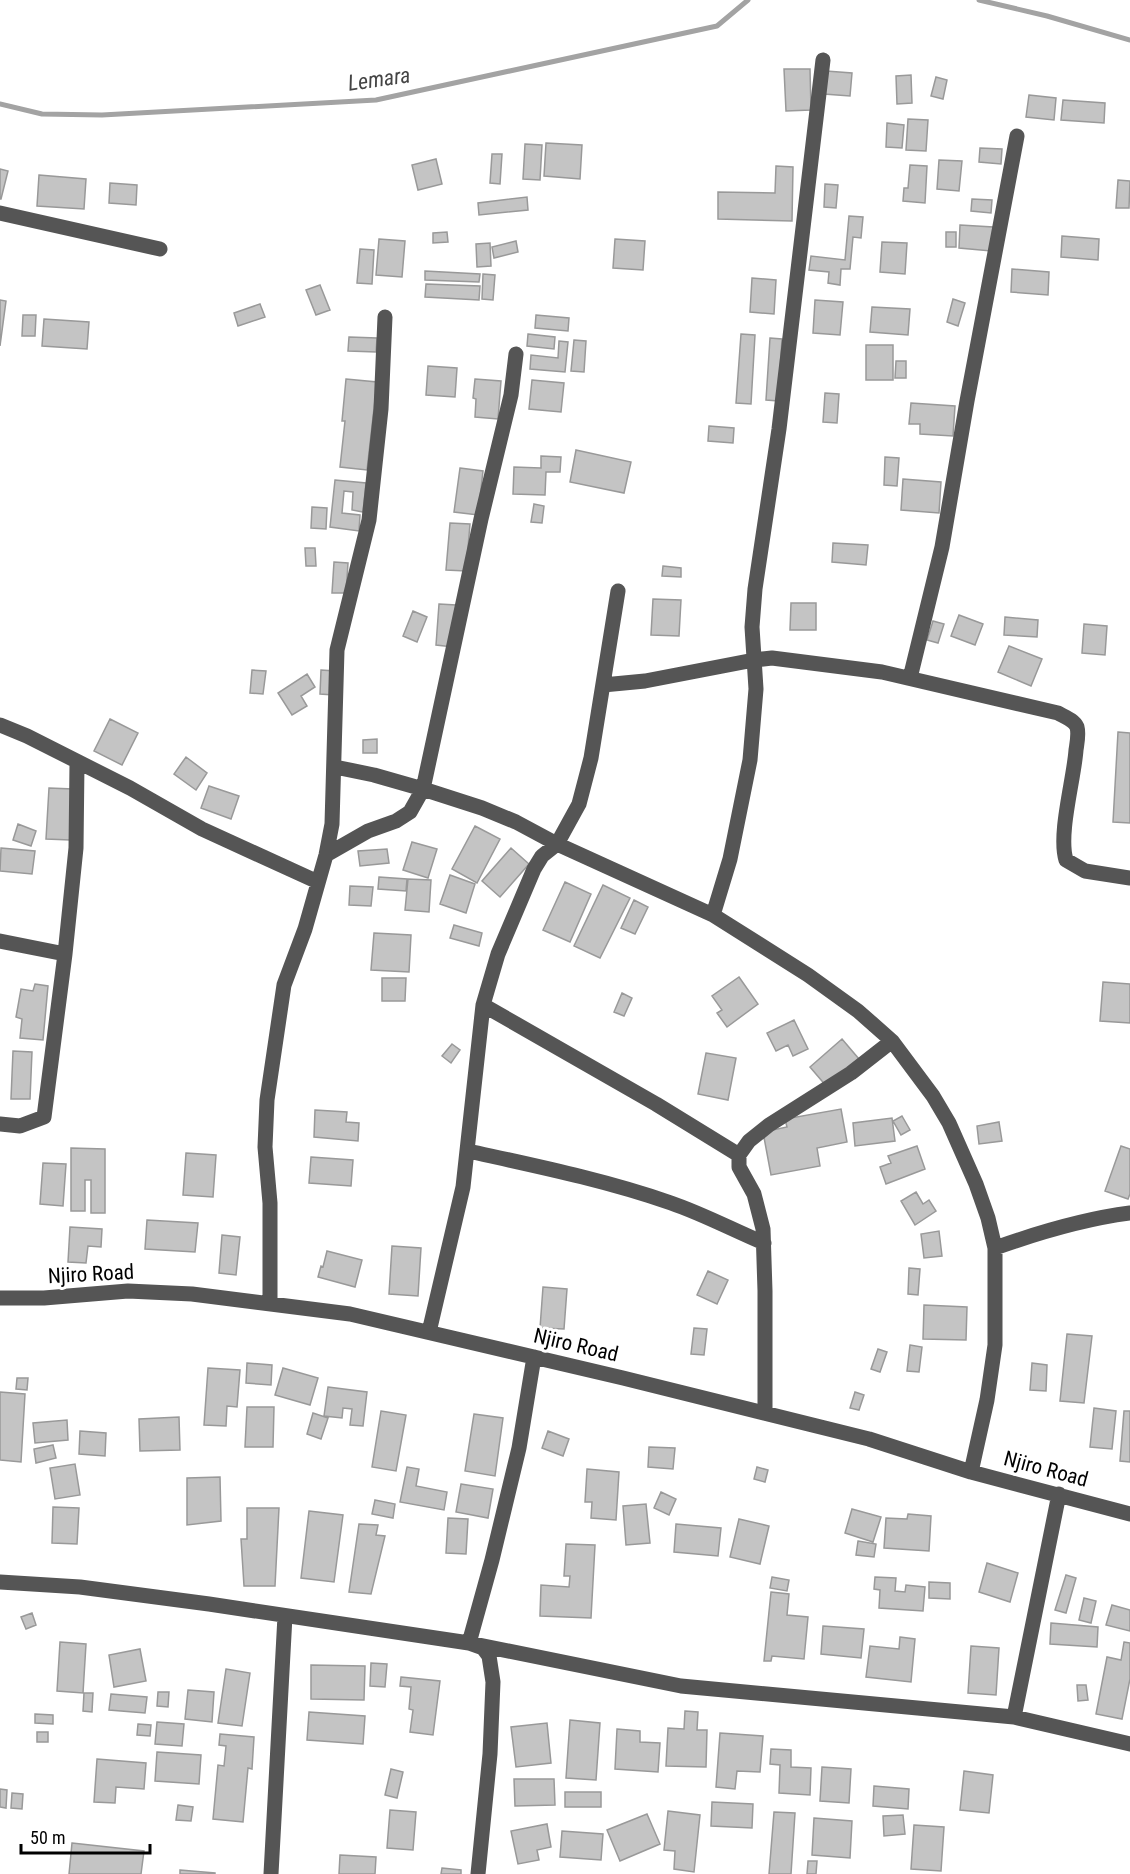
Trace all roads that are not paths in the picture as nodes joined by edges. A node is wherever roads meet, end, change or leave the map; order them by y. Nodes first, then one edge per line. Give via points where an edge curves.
1 (823, 60) dead end
2 (1017, 136) dead end
3 (0, 213) edge
4 (160, 249) dead end
5 (385, 317) dead end
6 (516, 354) dead end
7 (618, 591) dead end
8 (754, 660) junction
9 (910, 678) junction
10 (603, 685) junction
11 (0, 725) edge
12 (77, 762) junction
13 (334, 767) junction
14 (423, 789) junction
15 (557, 844) junction
16 (326, 855) junction
17 (1130, 878) edge
18 (318, 882) junction
19 (713, 915) junction
20 (0, 941) edge
21 (65, 954) junction
22 (483, 1005) junction
23 (892, 1041) junction
24 (0, 1124) edge
25 (468, 1151) junction
26 (739, 1155) junction
27 (1130, 1213) edge
28 (764, 1243) junction
29 (995, 1248) junction
30 (0, 1298) edge
31 (270, 1303) junction
32 (429, 1332) junction
33 (534, 1357) junction
34 (765, 1413) junction
35 (971, 1472) junction
36 (1059, 1494) junction
37 (1130, 1514) edge
38 (0, 1582) edge
39 (285, 1616) junction
40 (469, 1643) junction
41 (1014, 1717) junction
42 (1130, 1744) edge
43 (271, 1874) edge
44 (478, 1874) edge

1 - 8 street via 779,429 755,589
2 - 9 street via 942,547
3 - 4 street
5 - 13 street via 381,409 369,520 337,650
6 - 14 street via 511,395
7 - 10 street
8 - 9 street via 794,659
8 - 10 street via 654,680
8 - 19 street via 756,689 750,760 730,859
9 - 17 street via 1059,713 1073,721 1078,732 1064,842 1066,860 1084,871
10 - 15 street via 579,804
11 - 12 street
12 - 18 street via 202,829
12 - 21 street via 76,848
13 - 14 street
13 - 16 street via 332,824
14 - 15 street via 508,819
14 - 16 street via 410,812
15 - 19 street
15 - 22 street via 542,856 525,888 498,954
16 - 18 street
18 - 31 street via 284,985 267,1100
19 - 23 street via 808,975
20 - 21 street
21 - 24 street via 44,1117 20,1126
22 - 25 street
22 - 26 street
23 - 26 street via 851,1073 769,1125
23 - 29 street via 950,1123 976,1184
25 - 28 street via 614,1185 689,1210
25 - 32 street
26 - 28 street via 739,1167 758,1205
27 - 29 street via 1071,1223
28 - 34 street
29 - 35 street via 994,1345
30 - 31 street, Njiro Road via 128,1291
31 - 32 street, Njiro Road via 350,1314
32 - 33 street, Njiro Road
33 - 34 street, Njiro Road
33 - 40 street via 519,1448
34 - 35 street, Njiro Road
35 - 36 street, Njiro Road
36 - 37 street, Njiro Road
36 - 41 street
38 - 39 street via 81,1587
39 - 40 street
39 - 43 street
40 - 41 street via 681,1686
40 - 44 street via 483,1648 489,1656 493,1682
41 - 42 street

